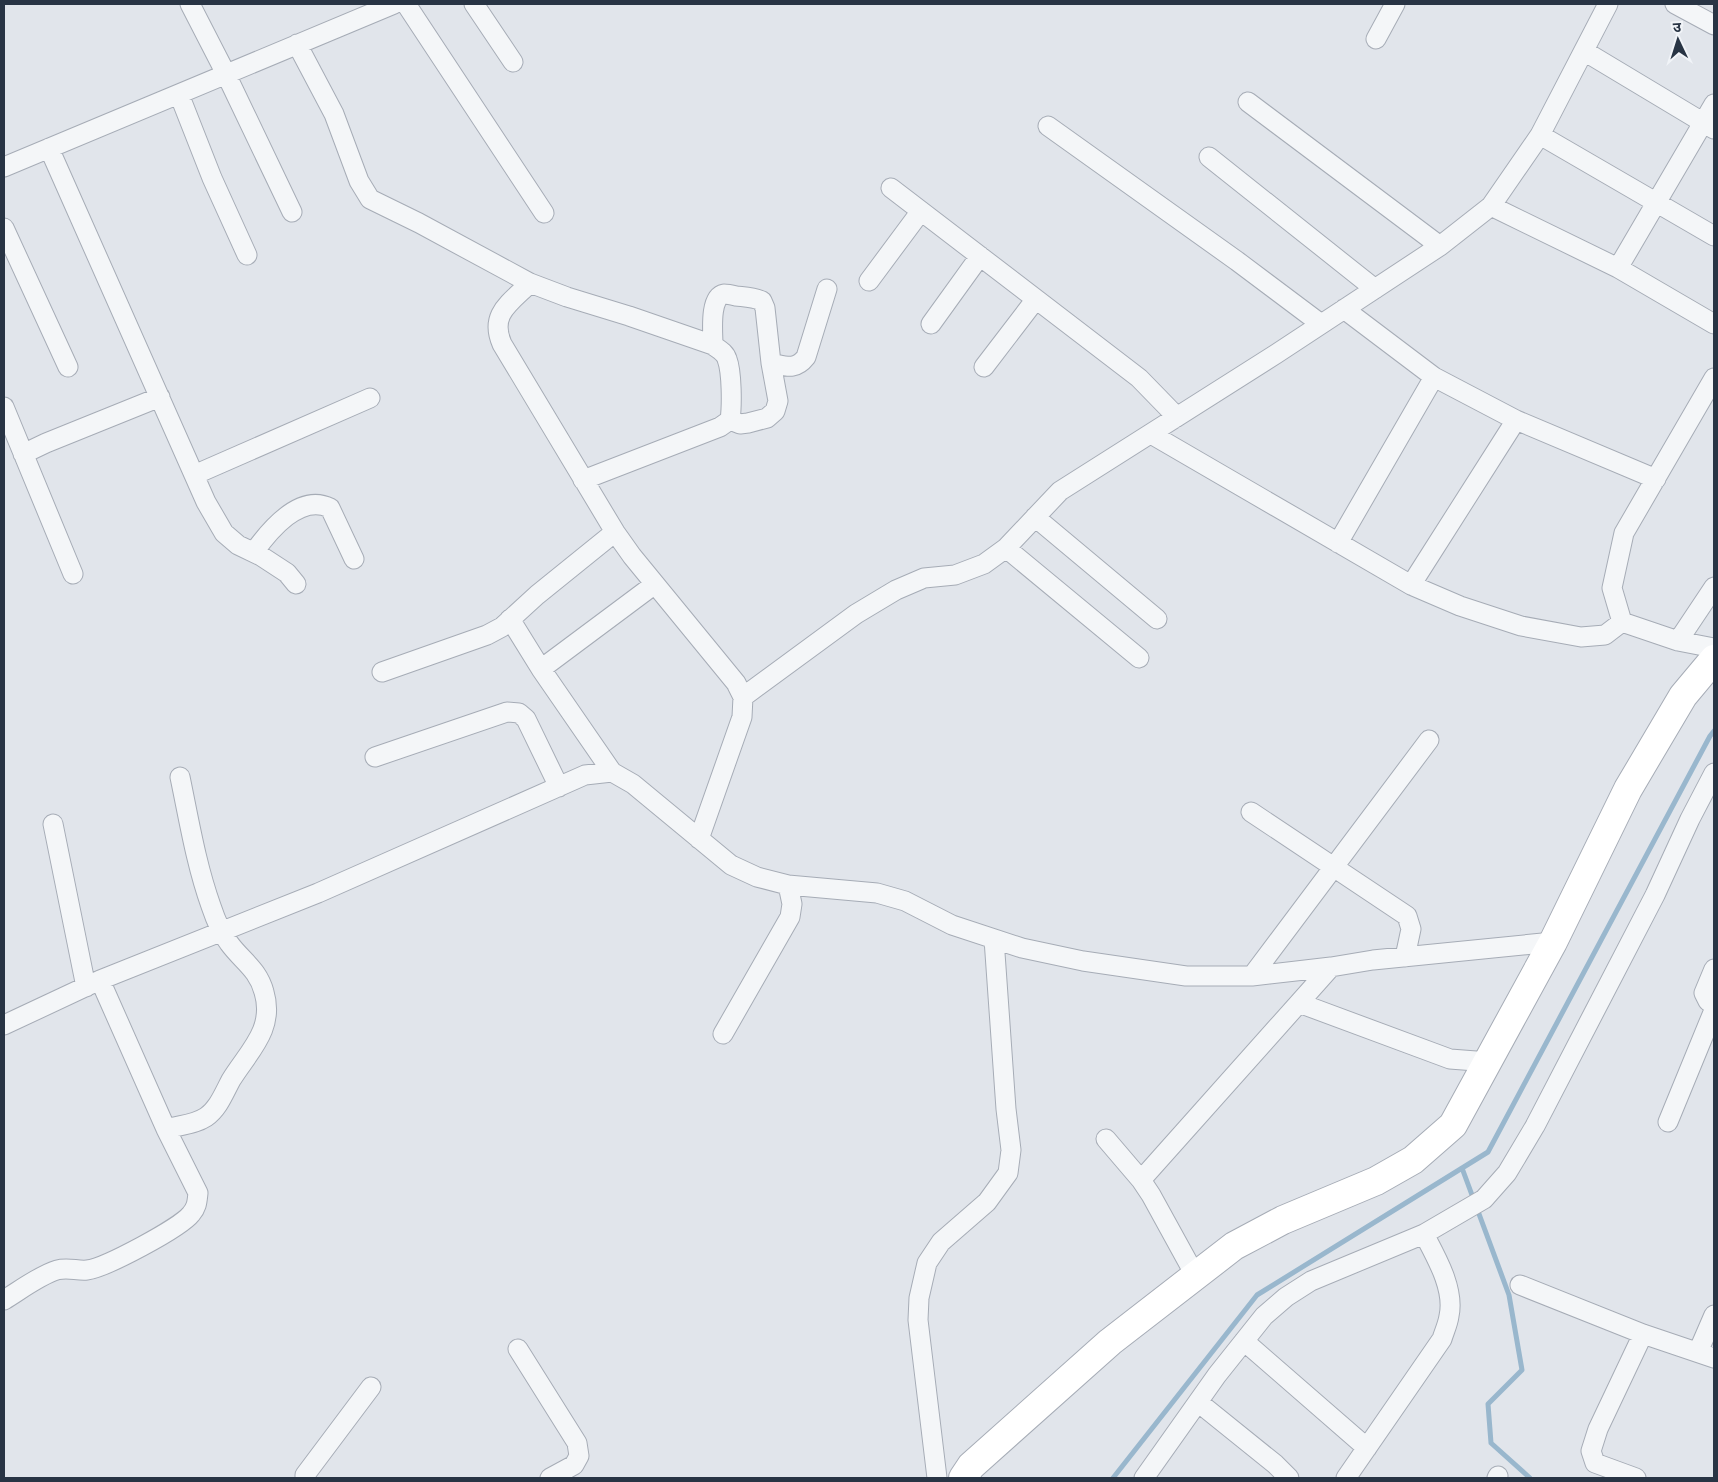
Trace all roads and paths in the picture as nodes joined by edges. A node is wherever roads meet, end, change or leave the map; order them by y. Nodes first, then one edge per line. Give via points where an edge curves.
1 (190, 4) edge
2 (394, 4) edge
3 (406, 4) edge
4 (474, 4) edge
5 (1396, 4) edge
6 (1608, 4) edge
7 (1675, 4) edge
8 (357, 11) edge
9 (1714, 25) edge
10 (1376, 39) dead end
11 (297, 44) junction
12 (1584, 51) junction
13 (513, 62) dead end
14 (226, 74) junction
15 (179, 94) junction
16 (1248, 102) dead end
17 (1714, 104) edge
18 (1048, 126) dead end
19 (1709, 126) edge
20 (1540, 135) junction
21 (50, 148) junction
22 (1209, 157) dead end
23 (4, 167) edge
24 (892, 188) dead end
25 (1657, 202) junction
26 (1491, 206) junction
27 (921, 211) junction
28 (292, 212) dead end
29 (544, 213) dead end
30 (4, 228) edge
31 (1714, 236) edge
32 (1440, 246) junction
33 (247, 255) dead end
34 (980, 256) junction
35 (1618, 268) junction
36 (869, 281) dead end
37 (530, 283) junction
38 (827, 288) dead end
39 (1375, 289) junction
40 (1036, 299) junction
41 (1344, 310) junction
42 (931, 324) dead end
43 (1321, 324) junction
44 (1714, 324) edge
45 (713, 345) junction
46 (771, 363) junction
47 (984, 367) dead end
48 (68, 368) dead end
49 (1434, 377) junction
50 (1714, 378) edge
51 (160, 397) junction
52 (370, 398) dead end
53 (4, 407) edge
54 (1177, 417) junction
55 (730, 420) junction
56 (1516, 420) junction
57 (1151, 434) junction
58 (23, 454) junction
59 (194, 475) junction
60 (1656, 479) junction
61 (583, 480) junction
62 (1035, 517) junction
63 (613, 528) junction
64 (1338, 543) junction
65 (1006, 548) junction
66 (254, 552) junction
67 (354, 559) dead end
68 (73, 574) dead end
69 (296, 584) dead end
70 (655, 584) junction
71 (1411, 585) junction
72 (1714, 587) edge
73 (510, 619) junction
74 (1157, 619) dead end
75 (1622, 622) junction
76 (1678, 641) junction
77 (1714, 648) edge
78 (1139, 658) dead end
79 (1714, 659) edge
80 (542, 669) junction
81 (382, 672) dead end
82 (743, 697) junction
83 (1429, 740) dead end
84 (375, 757) dead end
85 (612, 772) junction
86 (1714, 773) edge
87 (180, 777) dead end
88 (559, 787) junction
89 (1251, 812) dead end
90 (53, 824) dead end
91 (699, 839) junction
92 (1333, 868) junction
93 (788, 886) junction
94 (222, 932) junction
95 (994, 939) junction
96 (1553, 942) junction
97 (1405, 957) junction
98 (1331, 967) junction
99 (1714, 969) edge
100 (1252, 976) junction
101 (93, 984) junction
102 (1299, 1003) junction
103 (1714, 1005) edge
104 (1714, 1010) edge
105 (4, 1025) edge
106 (723, 1034) dead end
107 (1489, 1062) junction
108 (1668, 1122) dead end
109 (166, 1129) junction
110 (1106, 1139) dead end
111 (1141, 1180) junction
112 (1424, 1234) junction
113 (1195, 1275) junction
114 (1520, 1285) dead end
115 (4, 1300) edge
116 (1714, 1315) edge
117 (1643, 1334) junction
118 (1244, 1341) junction
119 (518, 1349) dead end
120 (1706, 1355) edge
121 (371, 1386) dead end
122 (1198, 1402) junction
123 (1367, 1448) junction
124 (1271, 1471) edge
125 (305, 1478) edge
126 (550, 1478) edge
127 (937, 1478) edge
128 (963, 1478) edge
129 (1144, 1478) edge
130 (1289, 1478) edge
131 (1346, 1478) edge
132 (1636, 1478) edge

1 - 14 street
2 - 8 street
3 - 29 street
4 - 13 street
5 - 10 street
6 - 12 street
7 - 9 street
8 - 11 street
11 - 14 street
11 - 37 street via 334,114 359,180 370,199
12 - 19 street
12 - 20 street
14 - 15 street
14 - 28 street
15 - 21 street
15 - 33 street
16 - 32 street
17 - 19 street
18 - 43 street
19 - 25 street
20 - 25 street
20 - 26 street
21 - 23 street
21 - 51 street
22 - 39 street
24 - 27 street
25 - 31 street
25 - 35 street
26 - 32 street
26 - 35 street
27 - 34 street
27 - 36 street
30 - 48 street
32 - 39 street
34 - 40 street
34 - 42 street
35 - 44 street
37 - 45 street
37 - 61 street via 504,308 497,320 497,333
38 - 46 street via 801,363 794,367
39 - 41 street
40 - 47 street
40 - 54 street via 1139,378
41 - 43 street
41 - 49 street
43 - 54 street
45 - 46 street via 713,310 718,297 724,294 756,298 765,308
45 - 55 street via 727,359 732,394
46 - 55 street via 778,401 775,411 767,418 748,423
49 - 56 street
49 - 64 street
50 - 60 street
51 - 58 street
51 - 59 street
52 - 59 street
53 - 58 street
54 - 57 street
55 - 61 street
56 - 60 street
56 - 71 street
57 - 62 street via 1060,491
57 - 64 street
58 - 68 street
59 - 66 street via 224,533 238,545
60 - 75 street via 1624,533 1612,588
61 - 63 street
62 - 65 street
62 - 74 street
63 - 70 street
63 - 73 street
64 - 71 street
65 - 78 street
65 - 82 street via 984,564 955,574 924,578 896,590 856,614
66 - 67 street via 279,522 315,504 330,508
66 - 69 street via 287,573
70 - 80 street
70 - 82 street via 736,683
71 - 75 street via 1460,606 1544,632 1581,637 1604,635
72 - 76 street
73 - 80 street
73 - 81 street via 487,635
75 - 76 street
76 - 77 street
79 - 96 street via 1683,696 1628,789
80 - 85 street
82 - 91 street via 742,717
83 - 92 street
84 - 88 street via 507,712 519,713 526,720
85 - 88 street via 585,775
85 - 91 street via 633,784
86 - 112 street via 1535,1126 1507,1173 1484,1198
87 - 94 street via 196,853
88 - 94 street
89 - 92 street
90 - 101 street
91 - 93 street via 731,865
92 - 97 street via 1407,916 1411,929
92 - 100 street
93 - 95 street via 877,892 905,901 952,926
93 - 106 street via 792,904 790,918
94 - 101 street
94 - 109 street via 257,975 268,1013 255,1047 214,1111 196,1122
95 - 100 street via 1083,961 1135,969 1186,976
95 - 127 street via 1012,1150 1008,1173 987,1202 941,1242 927,1263 918,1320
96 - 97 street
96 - 107 street
97 - 98 street
98 - 100 street
98 - 102 street
99 - 103 street via 1704,994
101 - 105 street
101 - 109 street
102 - 107 street via 1450,1059
102 - 111 street
104 - 108 street
107 - 113 street via 1453,1125 1413,1160 1376,1181 1283,1220 1234,1246
109 - 115 street via 198,1193 197,1205 190,1216 170,1232 102,1266 86,1270 56,1270
110 - 111 street
111 - 113 street
112 - 118 street via 1310,1282 1264,1316
112 - 123 street via 1441,1266 1450,1297 1450,1315 1442,1339
113 - 128 street via 1110,1342 971,1466
114 - 117 street
116 - 120 street
117 - 120 street
117 - 132 street via 1598,1428 1591,1450 1595,1463
118 - 122 street
118 - 123 street
119 - 126 street via 577,1443 579,1456 574,1465
121 - 125 street
122 - 124 street
122 - 129 street
123 - 131 street
124 - 130 street

